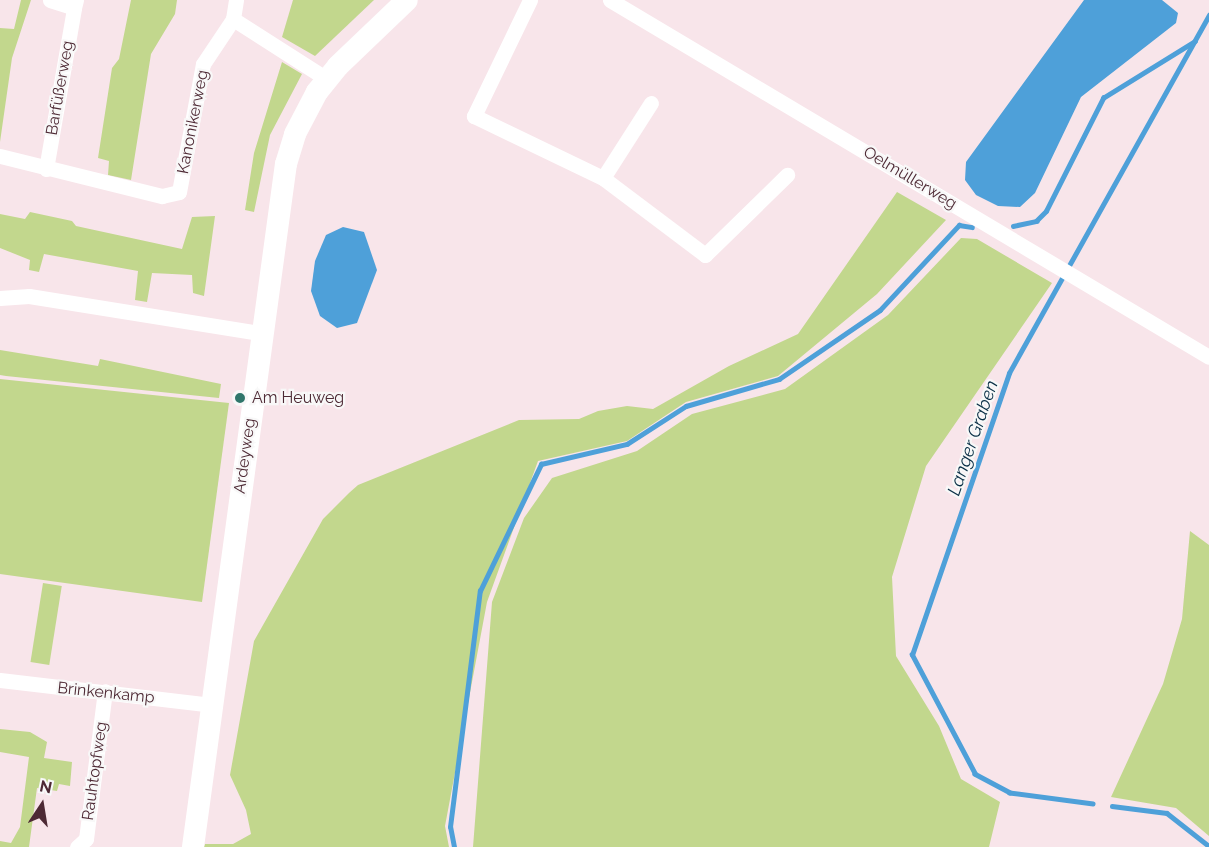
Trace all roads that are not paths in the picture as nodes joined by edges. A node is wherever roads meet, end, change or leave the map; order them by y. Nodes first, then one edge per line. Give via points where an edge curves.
1 (50, 0) edge
2 (236, 0) edge
3 (407, 0) edge
4 (530, 0) edge
5 (610, 0) edge
6 (75, 4) edge
7 (233, 19) junction
8 (327, 79) junction
9 (651, 104) dead end
10 (0, 156) edge
11 (46, 169) junction
12 (787, 175) dead end
13 (603, 178) junction
14 (0, 298) edge
15 (261, 333) junction
16 (1209, 357) edge
17 (0, 680) edge
18 (105, 691) junction
19 (212, 705) junction
20 (77, 847) edge
21 (193, 847) edge

1 - 6 street, Barfüßerweg
2 - 7 street
3 - 8 main road, Ardeyweg
4 - 13 street via 474,116
5 - 16 street, Oelmüllerweg
6 - 11 street, Barfüßerweg
7 - 8 street
7 - 11 street, Kanonikerweg via 203,64 179,192 162,196
8 - 15 main road, Ardeyweg via 307,109 286,164
9 - 13 street
10 - 11 street, Kanonikerweg
12 - 13 street via 705,255
14 - 15 street via 28,296
15 - 19 main road, Ardeyweg
17 - 18 street, Brinkenkamp
18 - 19 street, Brinkenkamp
18 - 20 street, Rauhtopfweg via 86,839
19 - 21 main road, Ardeyweg

